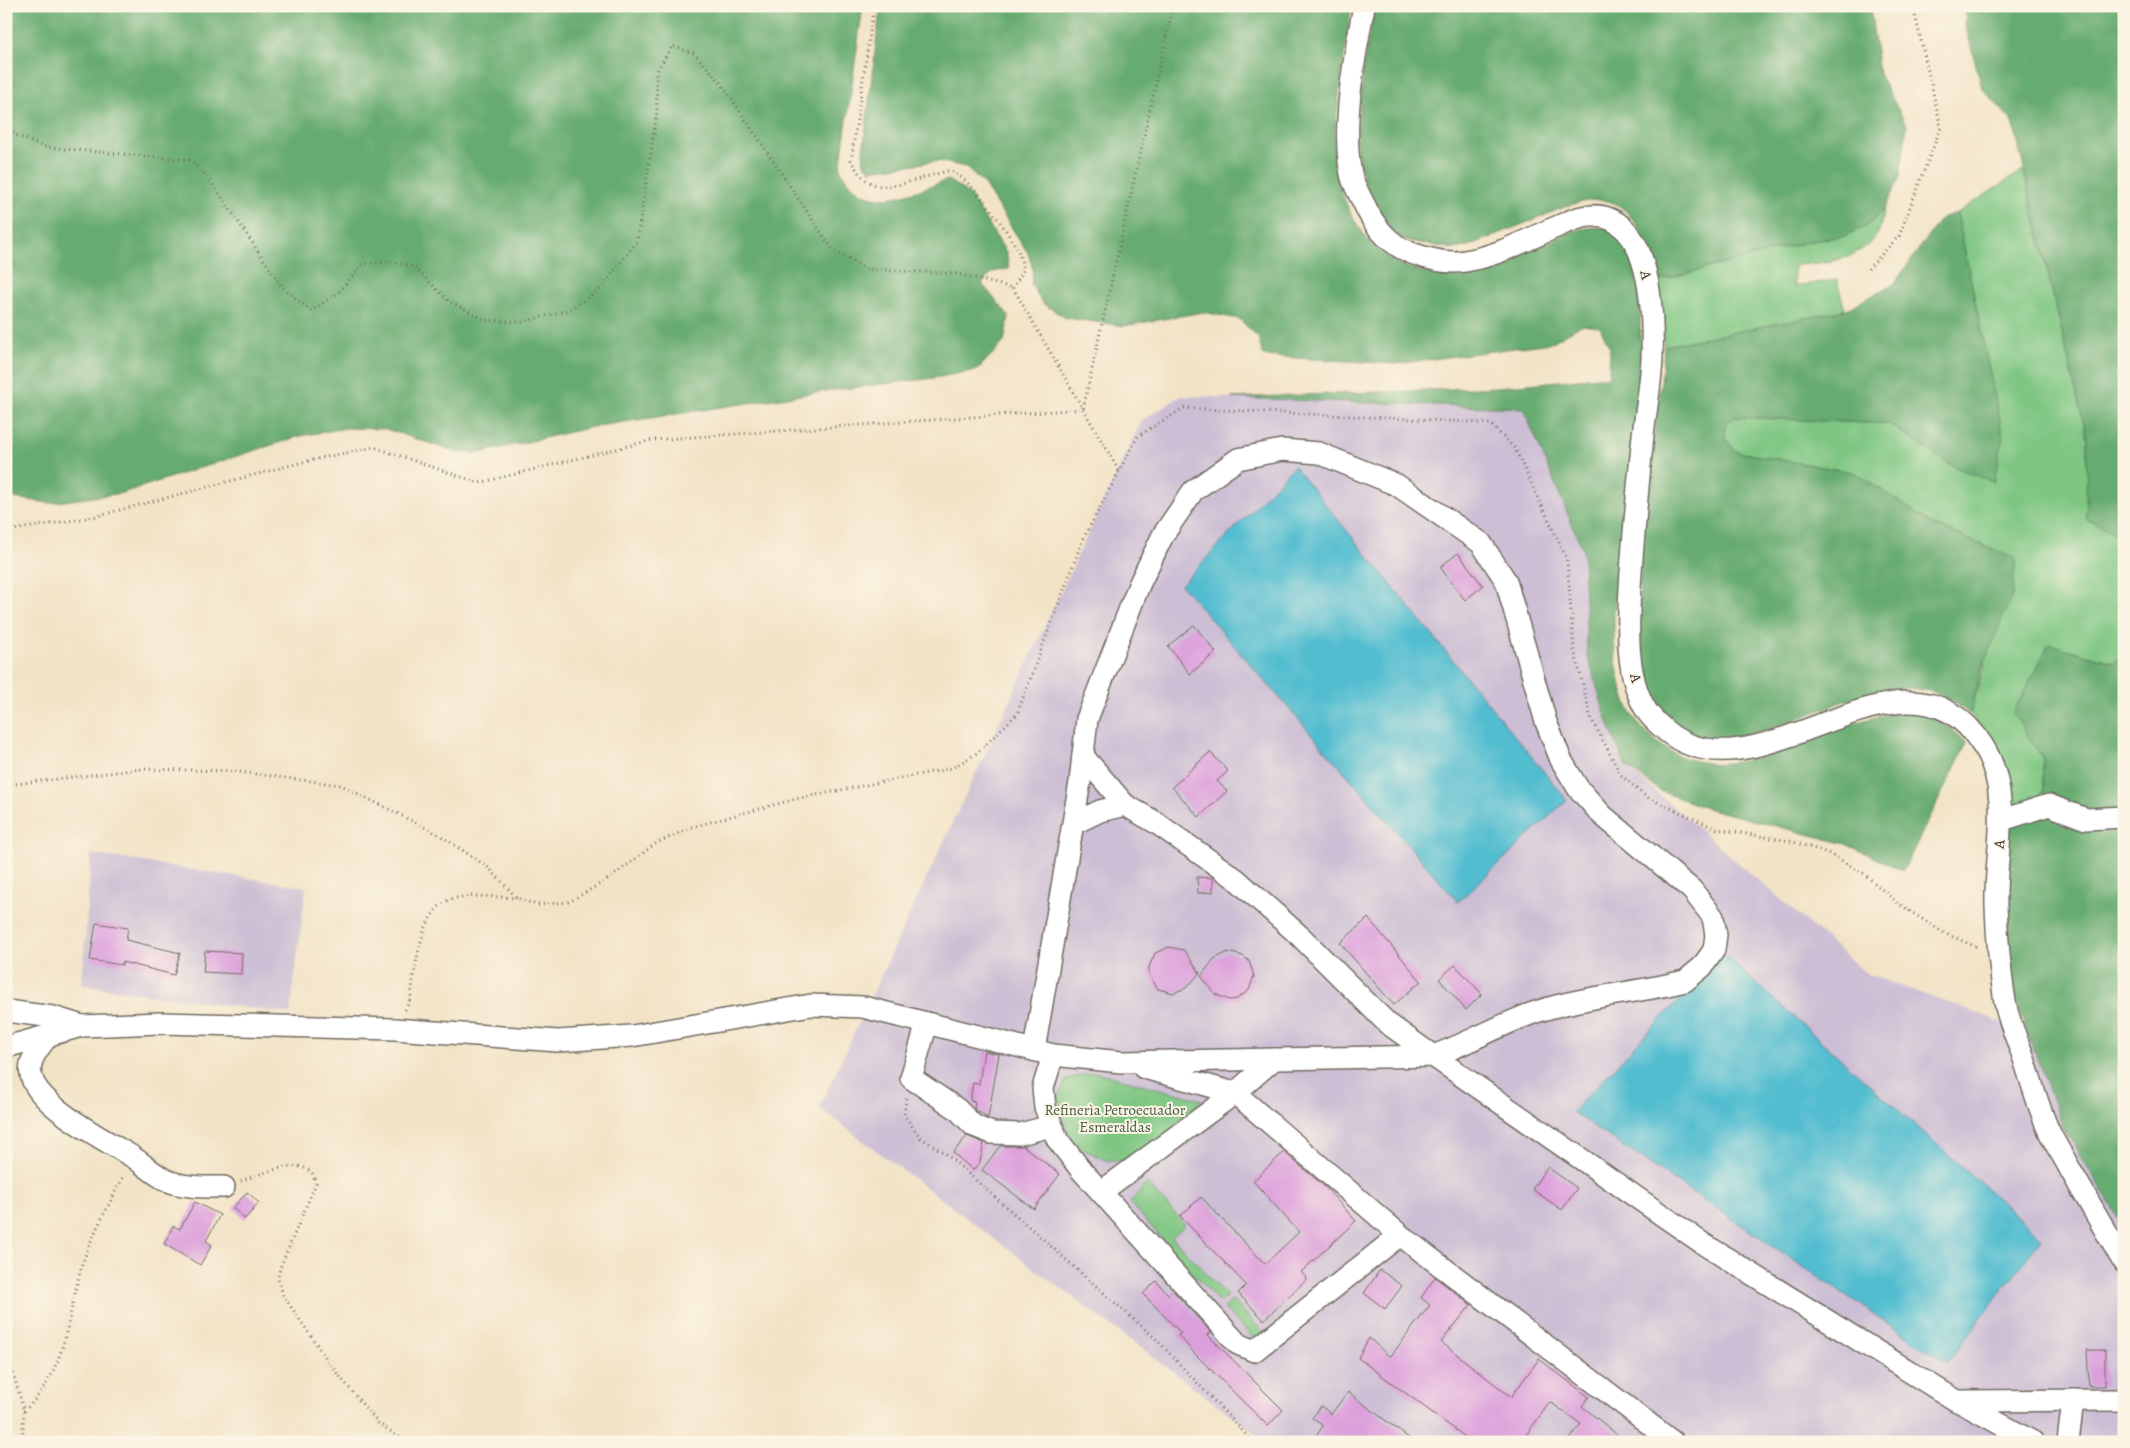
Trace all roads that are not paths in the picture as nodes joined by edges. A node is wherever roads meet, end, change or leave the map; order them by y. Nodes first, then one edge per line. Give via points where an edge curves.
1 (1364, 6) edge
2 (1083, 756) junction
3 (1125, 805) junction
4 (2124, 817) edge
5 (2002, 820) junction
6 (1073, 824) junction
7 (6, 1011) edge
8 (927, 1023) junction
9 (82, 1026) junction
10 (49, 1035) junction
11 (6, 1047) edge
12 (1043, 1053) junction
13 (1433, 1056) junction
14 (1274, 1059) junction
15 (1121, 1062) junction
16 (1235, 1093) junction
17 (1051, 1126) junction
18 (224, 1187) road end
19 (1101, 1192) junction
20 (1400, 1235) junction
21 (2124, 1263) edge
22 (1958, 1400) junction
23 (2073, 1400) junction
24 (2124, 1400) edge
25 (1673, 1442) edge
26 (2033, 1442) edge
27 (2068, 1442) edge

1 - 5 street, A via 1354,57 1347,145 1354,184 1375,225 1387,239 1424,257 1456,262 1497,252 1591,216 1608,218 1621,225 1634,238 1642,256 1650,294 1652,358 1633,527 1628,625 1631,659 1647,712 1681,742 1694,748 1716,750 1739,749 1777,740 1881,704 1920,702 1933,705 1972,730 1990,758
2 - 3 street
2 - 6 street
2 - 13 street via 1088,718 1139,585 1162,535 1193,491 1238,458 1282,450 1319,453 1397,485 1481,543 1506,581 1546,722 1561,760 1578,788 1602,815 1707,906 1713,916 1716,935 1714,950 1702,968 1684,981 1542,1010 1505,1022 1458,1047
3 - 6 street via 1100,811
3 - 13 street via 1236,878 1301,936 1387,1023
4 - 5 street via 2086,819 2049,806
5 - 21 street, A via 1996,869 1996,906 2005,1006 2048,1131
6 - 12 street
7 - 9 street via 53,1017
8 - 9 street via 863,1008 811,1005 632,1036 558,1041 395,1030 161,1023
8 - 12 street
8 - 17 street via 911,1078 957,1109 974,1126 992,1133 1020,1134
9 - 10 street
10 - 11 street
10 - 18 street via 36,1052 30,1074 50,1103 165,1180 202,1187
12 - 15 street
12 - 17 street via 1043,1088
13 - 14 street
13 - 22 street via 1705,1245
14 - 15 street
14 - 16 street
15 - 16 street
16 - 19 street
16 - 20 street
17 - 19 street via 1057,1139
19 - 20 street via 1238,1344 1254,1351
20 - 25 street
22 - 23 street
22 - 26 street
23 - 24 street
23 - 27 street

